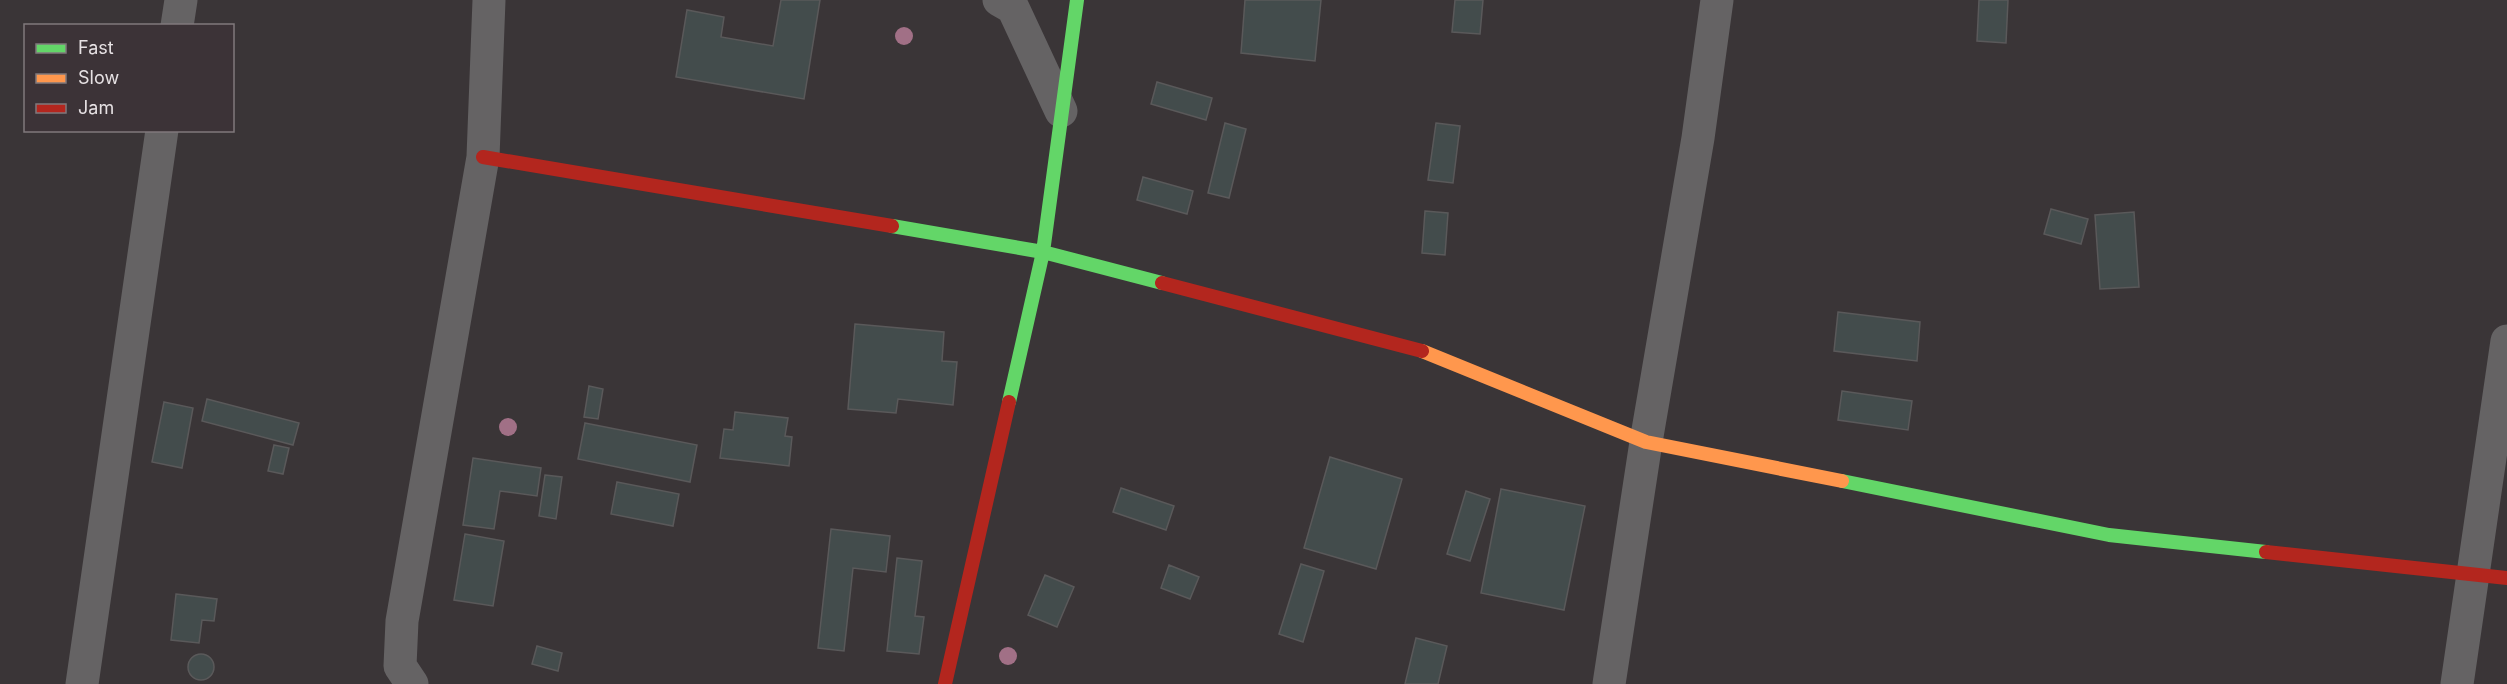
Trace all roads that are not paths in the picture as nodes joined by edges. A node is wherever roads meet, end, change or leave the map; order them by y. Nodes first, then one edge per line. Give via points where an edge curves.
1 (181, 0) edge
2 (489, 0) edge
3 (999, 0) edge
4 (1077, 0) edge
5 (1717, 0) edge
6 (177, 24) edge
7 (1061, 111) junction
8 (162, 132) edge
9 (483, 157) junction
10 (1042, 252) junction
11 (2507, 341) edge
12 (1646, 442) junction
13 (2471, 575) junction
14 (2507, 578) edge
15 (82, 684) edge
16 (412, 684) edge
17 (945, 684) edge
18 (1609, 684) edge
19 (2457, 684) edge

1 - 6 street
2 - 9 street
3 - 7 street via 1013,8
4 - 7 street
5 - 12 street via 1698,138
7 - 10 street
8 - 15 street
9 - 10 street
9 - 16 street via 402,621 400,666
10 - 12 street via 1416,349
10 - 17 street
11 - 13 street
12 - 13 street via 2109,535
12 - 18 street
13 - 14 street
13 - 19 street

